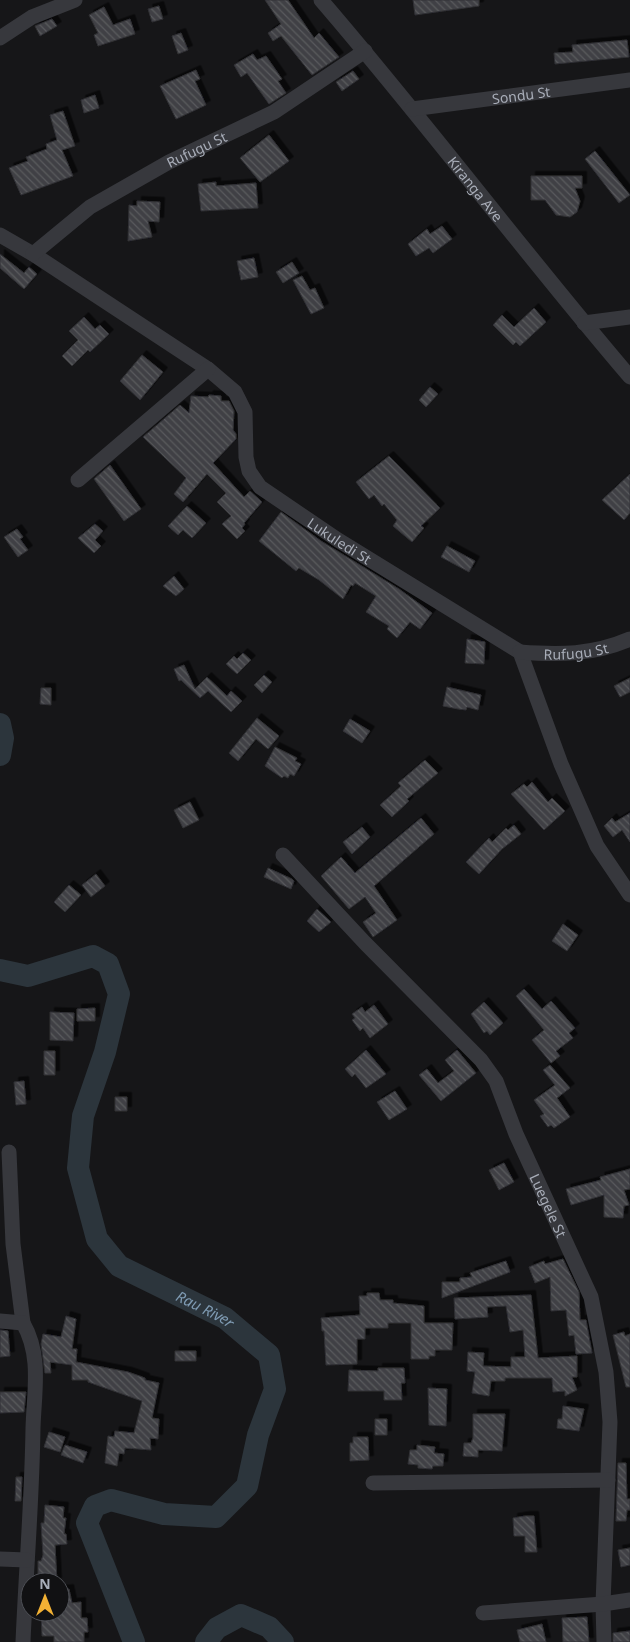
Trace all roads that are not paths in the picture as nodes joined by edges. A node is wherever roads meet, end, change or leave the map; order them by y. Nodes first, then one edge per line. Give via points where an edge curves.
1 (76, 0) edge
2 (321, 0) edge
3 (0, 38) edge
4 (365, 51) junction
5 (630, 80) edge
6 (412, 109) junction
7 (0, 235) edge
8 (33, 254) junction
9 (630, 317) edge
10 (584, 323) junction
11 (208, 369) junction
12 (630, 376) edge
13 (78, 480) dead end
14 (630, 639) edge
15 (520, 652) junction
16 (283, 855) dead end
17 (630, 895) edge
18 (9, 1152) dead end
19 (0, 1321) edge
20 (23, 1323) junction
21 (608, 1480) junction
22 (373, 1483) dead end
23 (0, 1559) edge
24 (27, 1560) junction
25 (630, 1600) edge
26 (603, 1604) junction
27 (483, 1613) dead end
28 (23, 1642) edge
29 (604, 1642) edge

1 - 3 street via 32,17
2 - 4 street, Kiranga Ave
4 - 6 street, Kiranga Ave
4 - 8 street, Rufugu St via 274,112 169,162 90,208
5 - 6 street, Sondu St
6 - 10 street, Kiranga Ave
7 - 8 street, Lukuledi St
8 - 11 street, Lukuledi St
9 - 10 street
10 - 12 street, Kiranga Ave
11 - 13 street
11 - 15 street, Lukuledi St via 234,392 245,412 246,458 249,471 260,487 338,540
14 - 15 street, Rufugu St via 564,655
15 - 17 street via 561,764 598,846
16 - 21 street, Luegele St via 481,1060 496,1081 516,1134 591,1296 606,1372 610,1422
18 - 20 street via 13,1244
19 - 20 street
20 - 24 street via 34,1350 37,1374
21 - 22 street
21 - 26 street, Luegele St
23 - 24 street
24 - 28 street
25 - 26 street
26 - 27 street
26 - 29 street, Luegele St

